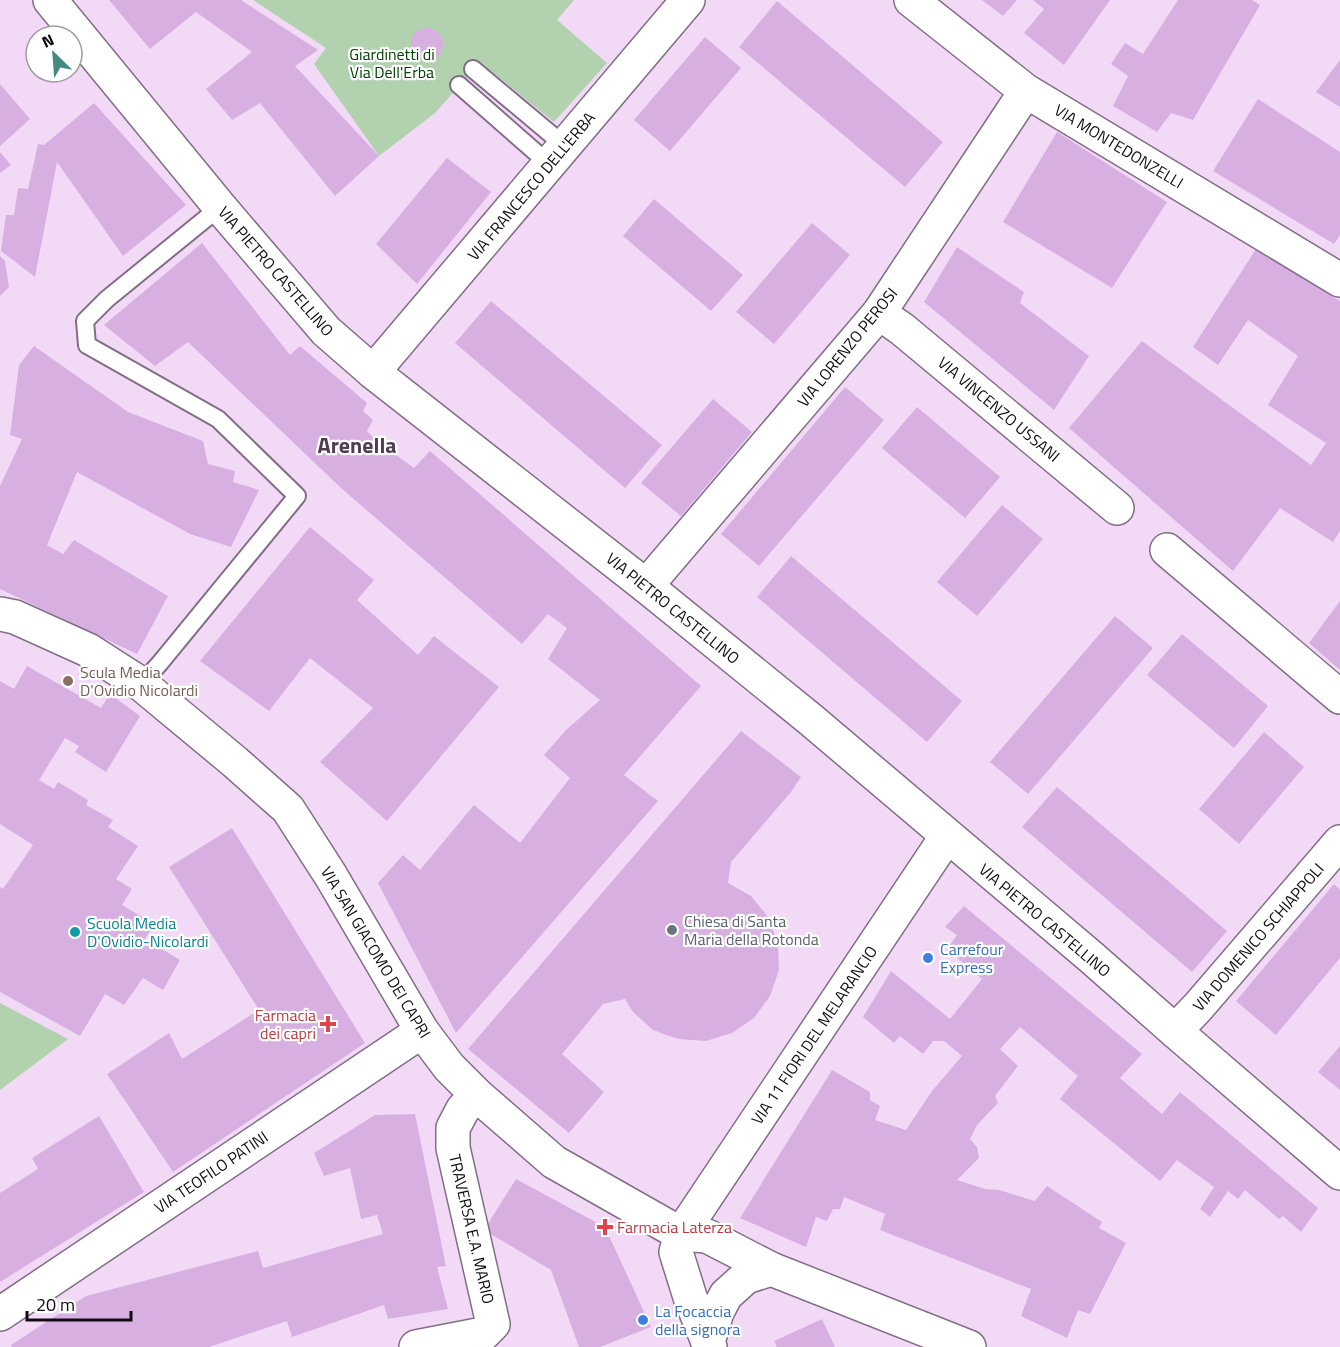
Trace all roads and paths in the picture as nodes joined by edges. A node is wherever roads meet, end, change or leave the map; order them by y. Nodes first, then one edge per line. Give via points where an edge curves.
1 (50, 0) edge
2 (688, 0) edge
3 (911, 0) edge
4 (473, 69) dead end
5 (459, 85) dead end
6 (1026, 90) junction
7 (557, 155) junction
8 (220, 207) junction
9 (1339, 277) edge
10 (879, 313) junction
11 (373, 372) junction
12 (1117, 508) dead end
13 (1167, 550) dead end
14 (646, 586) junction
15 (0, 614) edge
16 (141, 684) junction
17 (1340, 697) edge
18 (947, 836) junction
19 (1340, 842) edge
20 (422, 1031) junction
21 (1175, 1031) junction
22 (477, 1095) junction
23 (1340, 1173) edge
24 (681, 1234) junction
25 (771, 1269) junction
26 (0, 1314) edge
27 (709, 1344) edge
28 (416, 1347) edge
29 (969, 1347) edge

1 - 8 street, VIA PIETRO CASTELLINO
2 - 7 street, VIA FRANCESCO DELL'ERBA
3 - 6 street, VIA MONTEDONZELLI
4 - 7 lane
5 - 7 lane
6 - 9 street, VIA MONTEDONZELLI
6 - 10 street, VIA LORENZO PEROSI
7 - 11 street, VIA FRANCESCO DELL'ERBA
8 - 11 street, VIA PIETRO CASTELLINO via 326,332
8 - 16 lane via 107,299 86,321 87,345 218,418 297,496
10 - 12 street, VIA VINCENZO USSANI
10 - 14 street, VIA LORENZO PEROSI
11 - 14 street, VIA PIETRO CASTELLINO
13 - 17 street
14 - 18 street, VIA PIETRO CASTELLINO
15 - 16 street, VIA SAN GIACOMO DEI CAPRI via 88,650
16 - 20 street, VIA SAN GIACOMO DEI CAPRI via 288,809
18 - 21 street, VIA PIETRO CASTELLINO
18 - 24 street, VIA 11 FIORI DEL MELARANCIO
19 - 21 street, VIA DOMENICO SCHIAPPOLI
20 - 22 street, VIA SAN GIACOMO DEI CAPRI
20 - 26 street, VIA TEOFILO PATINI
21 - 23 street, VIA PIETRO CASTELLINO
22 - 24 street, VIA SAN GIACOMO DEI CAPRI via 554,1162
22 - 28 street, TRAVERSA E.A. MARIO via 463,1109 453,1128 453,1148 493,1324 483,1334
24 - 25 street, VIA SAN GIACOMO DEI CAPRI via 707,1236
24 - 27 street via 676,1252
25 - 27 street via 746,1277 726,1295
25 - 29 street, VIA SAN GIACOMO DEI CAPRI

